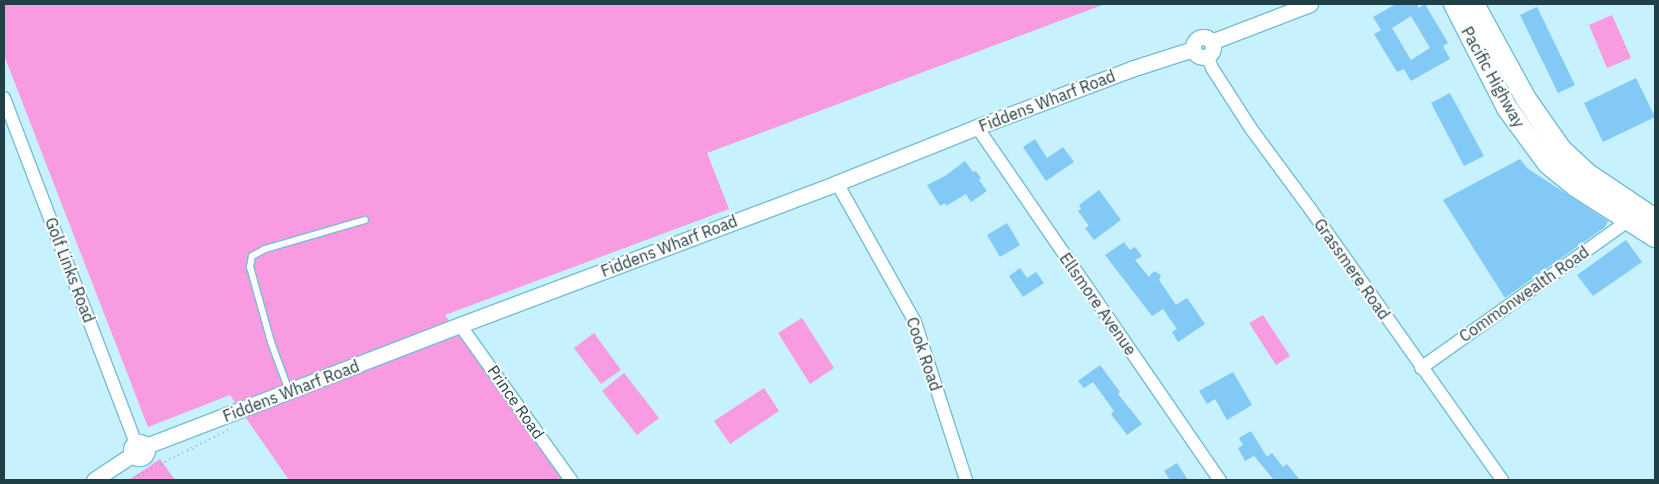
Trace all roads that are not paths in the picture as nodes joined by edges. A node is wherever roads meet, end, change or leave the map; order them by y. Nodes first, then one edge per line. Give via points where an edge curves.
1 (1310, 4) edge
2 (1454, 4) edge
3 (1474, 4) edge
4 (1209, 49) junction
5 (4, 98) edge
6 (976, 127) junction
7 (837, 183) junction
8 (1655, 219) edge
9 (365, 220) dead end
10 (1628, 220) junction
11 (1655, 237) edge
12 (460, 325) junction
13 (1421, 368) junction
14 (290, 392) junction
15 (138, 448) junction
16 (94, 480) edge
17 (571, 480) edge
18 (966, 480) edge
19 (1220, 480) edge
20 (1502, 480) edge

1 - 4 street
2 - 10 highway, Pacific Highway via 1507,108 1548,164 1575,186
3 - 8 highway, Pacific Highway via 1526,99 1561,149 1588,174
4 - 6 street, Fiddens Wharf Road via 1198,56 1193,49 1131,69
4 - 13 street, Grassmere Road via 1216,75 1252,130
5 - 15 street, Golf Links Road
6 - 7 street, Fiddens Wharf Road
6 - 19 street, Ellsmore Avenue
7 - 12 street, Fiddens Wharf Road
7 - 18 street, Cook Road via 915,322
9 - 14 lane via 264,249 252,256 250,266 271,342
10 - 11 highway, Pacific Highway
10 - 13 street, Commonwealth Road
12 - 14 street, Fiddens Wharf Road
12 - 17 street, Prince Road
13 - 20 street, Grassmere Road
14 - 15 street, Fiddens Wharf Road
15 - 16 street, Fiddens Wharf Road

